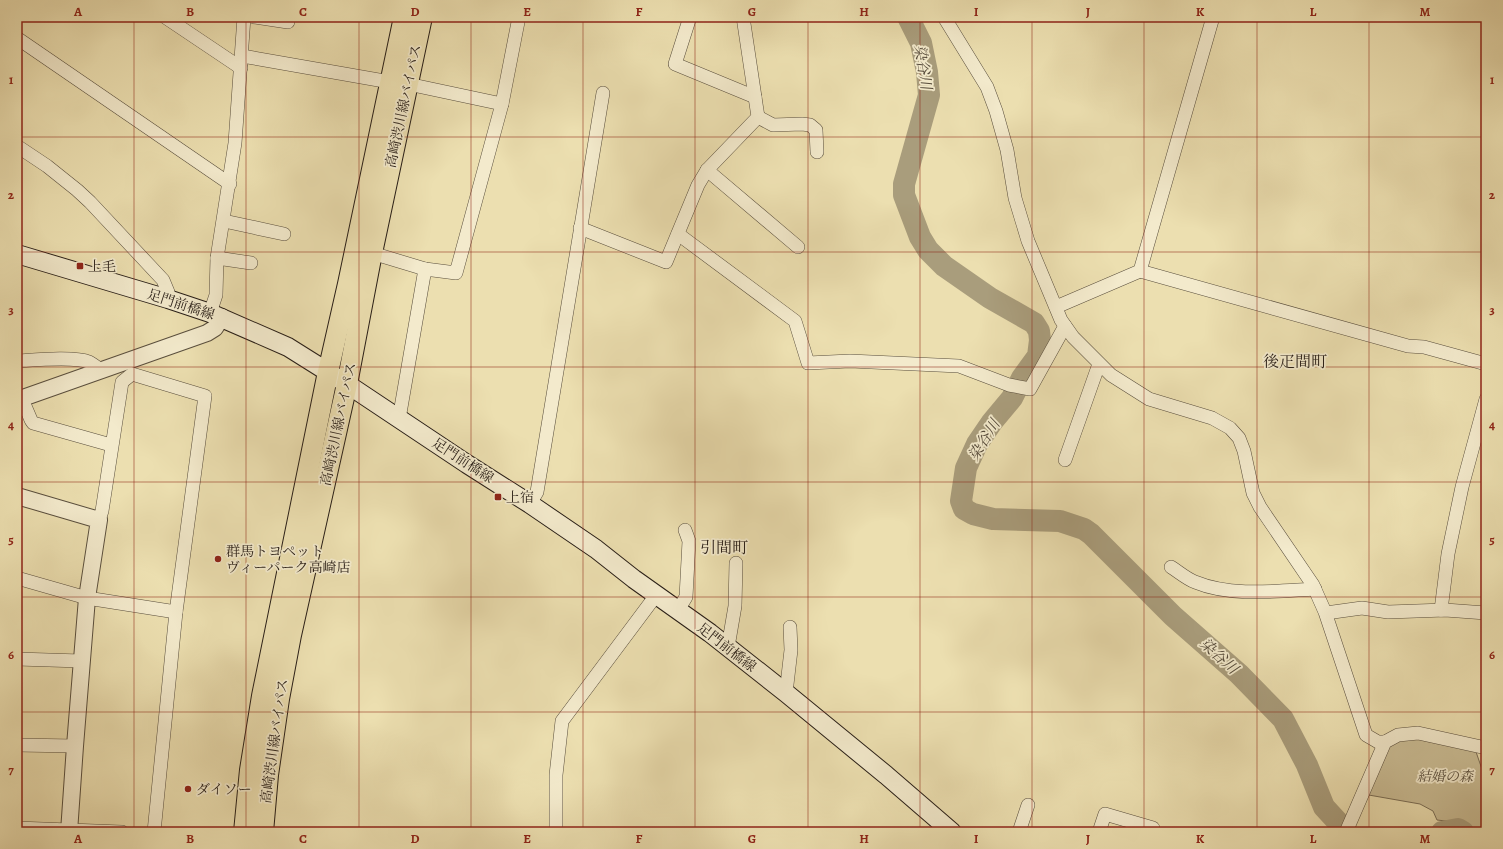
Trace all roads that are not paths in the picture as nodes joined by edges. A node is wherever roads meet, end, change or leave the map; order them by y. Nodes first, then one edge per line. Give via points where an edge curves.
1 (165, 17) edge
2 (244, 17) edge
3 (254, 17) edge
4 (404, 17) edge
5 (422, 17) edge
6 (519, 17) edge
7 (690, 17) edge
8 (743, 17) edge
9 (944, 17) edge
10 (1212, 17) edge
11 (288, 22) dead end
12 (17, 38) edge
13 (241, 62) junction
14 (399, 83) junction
15 (603, 92) dead end
16 (755, 97) junction
17 (502, 104) junction
18 (758, 116) junction
19 (17, 146) edge
20 (817, 152) dead end
21 (707, 170) junction
22 (230, 184) junction
23 (224, 220) junction
24 (580, 228) junction
25 (284, 234) dead end
26 (678, 234) junction
27 (798, 247) dead end
28 (17, 254) edge
29 (372, 254) junction
30 (217, 258) junction
31 (251, 263) dead end
32 (425, 269) junction
33 (1140, 271) junction
34 (168, 299) junction
35 (1056, 307) junction
36 (216, 315) junction
37 (1065, 326) junction
38 (17, 361) edge
39 (1099, 364) junction
40 (1486, 364) edge
41 (102, 371) junction
42 (328, 372) junction
43 (347, 384) junction
44 (1486, 399) edge
45 (20, 400) edge
46 (399, 419) junction
47 (111, 445) junction
48 (1065, 460) dead end
49 (17, 496) edge
50 (530, 504) junction
51 (99, 520) junction
52 (685, 530) dead end
53 (736, 563) dead end
54 (1171, 567) dead end
55 (17, 578) edge
56 (1315, 589) junction
57 (658, 594) junction
58 (87, 598) junction
59 (678, 610) junction
60 (1440, 610) junction
61 (176, 612) junction
62 (1326, 613) junction
63 (1486, 613) edge
64 (790, 627) dead end
65 (728, 648) junction
66 (17, 659) edge
67 (81, 661) junction
68 (786, 693) junction
69 (1385, 742) junction
70 (17, 745) edge
71 (74, 746) junction
72 (1486, 748) edge
73 (1028, 805) dead end
74 (17, 828) edge
75 (1153, 828) dead end
76 (69, 831) edge
77 (122, 832) edge
78 (154, 832) edge
79 (244, 832) edge
80 (263, 832) edge
81 (556, 832) edge
82 (952, 832) edge
83 (1019, 832) edge
84 (1099, 832) edge
85 (1346, 832) edge

1 - 13 street
2 - 13 street
3 - 11 street
4 - 14 main road, 高崎渋川線バイパス
5 - 14 main road, 高崎渋川線バイパス
6 - 17 street
7 - 16 street via 675,64
8 - 16 street
9 - 35 street via 987,87 996,111 1028,240
10 - 33 street
12 - 22 street
13 - 14 street
13 - 22 street
14 - 17 street
14 - 29 main road, 高崎渋川線バイパス
14 - 42 main road, 高崎渋川線バイパス
15 - 24 street
16 - 18 street
17 - 32 street via 456,273
18 - 20 street via 773,125 810,125 816,130
18 - 21 street
19 - 34 street via 60,176 90,202 163,280
21 - 26 street via 698,185
21 - 27 street
22 - 23 street
23 - 25 street
23 - 30 street
24 - 26 street via 666,262
24 - 50 street via 537,492
26 - 37 street via 795,321 808,363 959,366 1009,385 1030,389
28 - 34 main road, 足門前橋線
29 - 32 street
29 - 43 main road, 高崎渋川線バイパス
30 - 31 street
30 - 36 street
32 - 46 street
33 - 35 street
33 - 40 street via 1408,346 1424,347
34 - 36 main road, 足門前橋線
35 - 37 street
36 - 41 street via 215,328 207,333
36 - 42 main road, 足門前橋線 via 288,347
37 - 39 street
38 - 41 street via 77,360 89,362
39 - 48 street
39 - 56 street via 1111,376 1149,399 1212,418 1230,428 1239,438 1244,451 1256,500
41 - 45 street
42 - 43 main road, 足門前橋線
42 - 79 main road, 高崎渋川線バイパス via 262,696 250,770
43 - 46 main road, 足門前橋線
43 - 80 main road, 高崎渋川線バイパス via 291,635 268,775
44 - 60 street via 1462,487
45 - 47 street via 33,423
46 - 50 main road, 足門前橋線
47 - 51 street
47 - 61 street via 122,382 132,374 206,396
49 - 51 street
50 - 57 main road, 足門前橋線
51 - 58 street
52 - 59 street via 689,541 686,597
53 - 65 street via 734,606
54 - 56 street via 1193,582 1222,589 1262,592
55 - 58 street
56 - 62 street
57 - 59 main road, 足門前橋線
57 - 81 street via 562,720 556,775
58 - 61 street
58 - 67 street
59 - 65 main road, 足門前橋線
60 - 62 street via 1388,612 1362,608
60 - 63 street
61 - 78 street
62 - 69 street via 1366,735 1378,742
64 - 68 street via 791,650
65 - 68 main road, 足門前橋線
66 - 67 street
67 - 71 street
68 - 82 main road, 足門前橋線
69 - 72 street via 1398,735 1418,733
69 - 85 street
70 - 71 street
71 - 76 street
73 - 83 street
74 - 76 street
75 - 84 street via 1105,814
76 - 77 street

